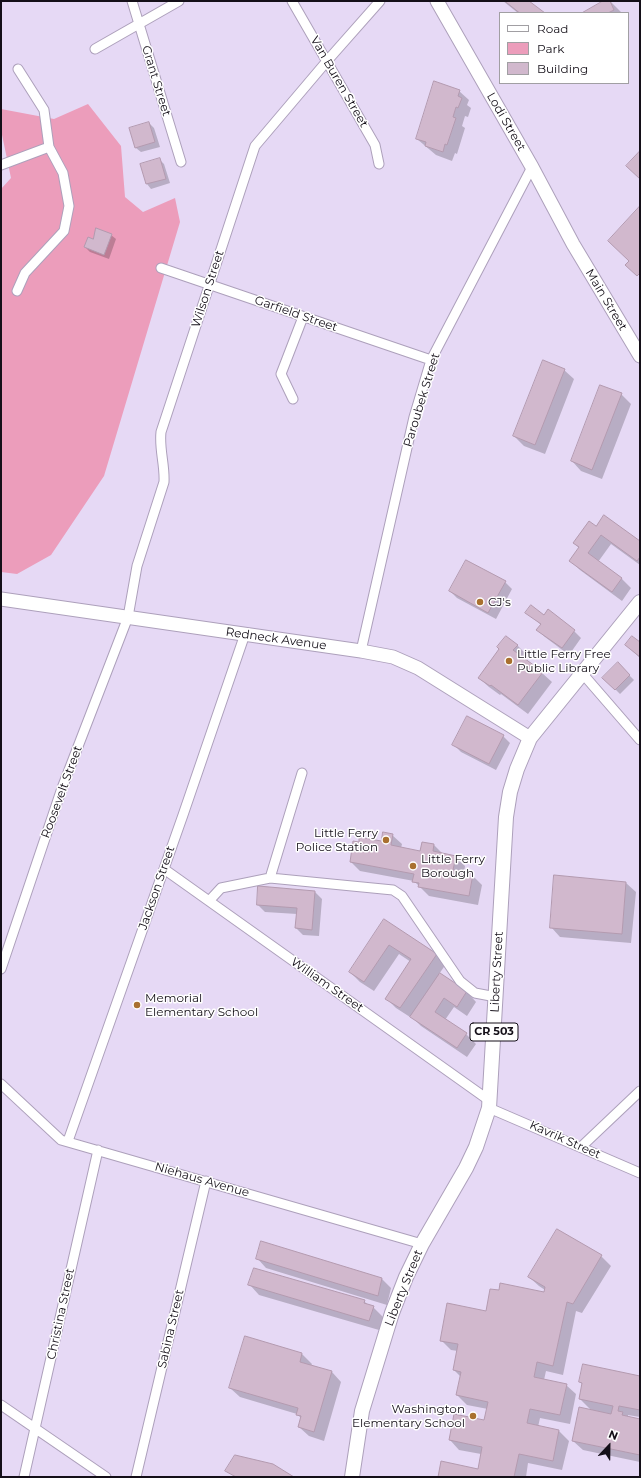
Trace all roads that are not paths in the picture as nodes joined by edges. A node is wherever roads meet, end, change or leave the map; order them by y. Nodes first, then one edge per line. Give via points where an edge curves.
1 (132, 1) edge
2 (179, 1) edge
3 (292, 1) edge
4 (380, 1) edge
5 (437, 1) edge
6 (139, 24) junction
7 (95, 49) dead end
8 (327, 61) junction
9 (18, 69) dead end
10 (49, 147) junction
11 (181, 162) dead end
12 (379, 164) dead end
13 (1, 165) edge
14 (532, 167) junction
15 (573, 244) joint
16 (161, 268) dead end
17 (209, 285) junction
18 (17, 291) dead end
19 (303, 317) junction
20 (640, 356) edge
21 (431, 360) junction
22 (293, 399) dead end
23 (1, 599) edge
24 (640, 602) edge
25 (128, 617) junction
26 (245, 634) junction
27 (361, 651) junction
28 (582, 673) junction
29 (530, 738) junction
30 (640, 740) edge
31 (302, 773) dead end
32 (164, 869) junction
33 (270, 878) junction
34 (209, 901) junction
35 (1, 969) edge
36 (496, 997) junction
37 (1, 1084) edge
38 (640, 1091) edge
39 (490, 1104) junction
40 (68, 1141) junction
41 (581, 1147) junction
42 (98, 1150) junction
43 (640, 1173) edge
44 (206, 1181) junction
45 (422, 1244) junction
46 (1, 1405) edge
47 (36, 1429) junction
48 (24, 1477) edge
49 (106, 1477) edge
50 (136, 1477) edge
51 (352, 1477) edge

1 - 6 street, Grant Street
2 - 6 street
3 - 8 street, Van Buren Street
4 - 8 street, Wilson Street
5 - 14 street, Lodi Street
6 - 7 street
6 - 11 street, Grant Street
8 - 12 street, Van Buren Street via 375,145
8 - 17 street, Wilson Street via 255,146
9 - 10 street via 44,110
10 - 13 street
10 - 18 street via 63,173 69,206 64,231 25,273
14 - 15 street, Lodi Street
14 - 21 street, Paroubek Street
15 - 20 street, Main Street
16 - 17 street, Garfield Street
17 - 19 street, Garfield Street
17 - 25 street, Wilson Street via 161,432 164,482 137,566
19 - 21 street, Garfield Street
19 - 22 street via 281,374
21 - 27 street, Paroubek Street via 414,417
23 - 25 street, Redneck Avenue
24 - 28 main road, Liberty Street / CR 503
25 - 26 street, Redneck Avenue
25 - 35 street, Roosevelt Street via 62,788
26 - 27 street, Redneck Avenue
26 - 32 street, Jackson Street
27 - 29 street, Redneck Avenue via 393,657 418,668
28 - 29 main road, Liberty Street / CR 503
28 - 30 street
29 - 36 main road, Liberty Street / CR 503 via 517,769 506,816
31 - 33 street
32 - 34 street, William Street
32 - 40 street, Jackson Street
33 - 34 street via 221,888
33 - 36 street via 393,890 402,896 460,980 475,993
34 - 39 street, William Street
36 - 39 main road, Liberty Street / CR 503
37 - 40 street, Niehaus Avenue via 61,1140
38 - 41 street
39 - 41 street, Kavrik Street
39 - 45 main road, Liberty Street / CR 503 via 466,1168
40 - 42 street, Niehaus Avenue
41 - 43 street, Kavrik Street
42 - 44 street, Niehaus Avenue
42 - 47 street, Christina Street
44 - 45 street, Niehaus Avenue
44 - 50 street, Sabina Street
45 - 51 main road, Liberty Street / CR 503 via 392,1313 362,1412
46 - 47 street
47 - 48 street, Christina Street
47 - 49 street

